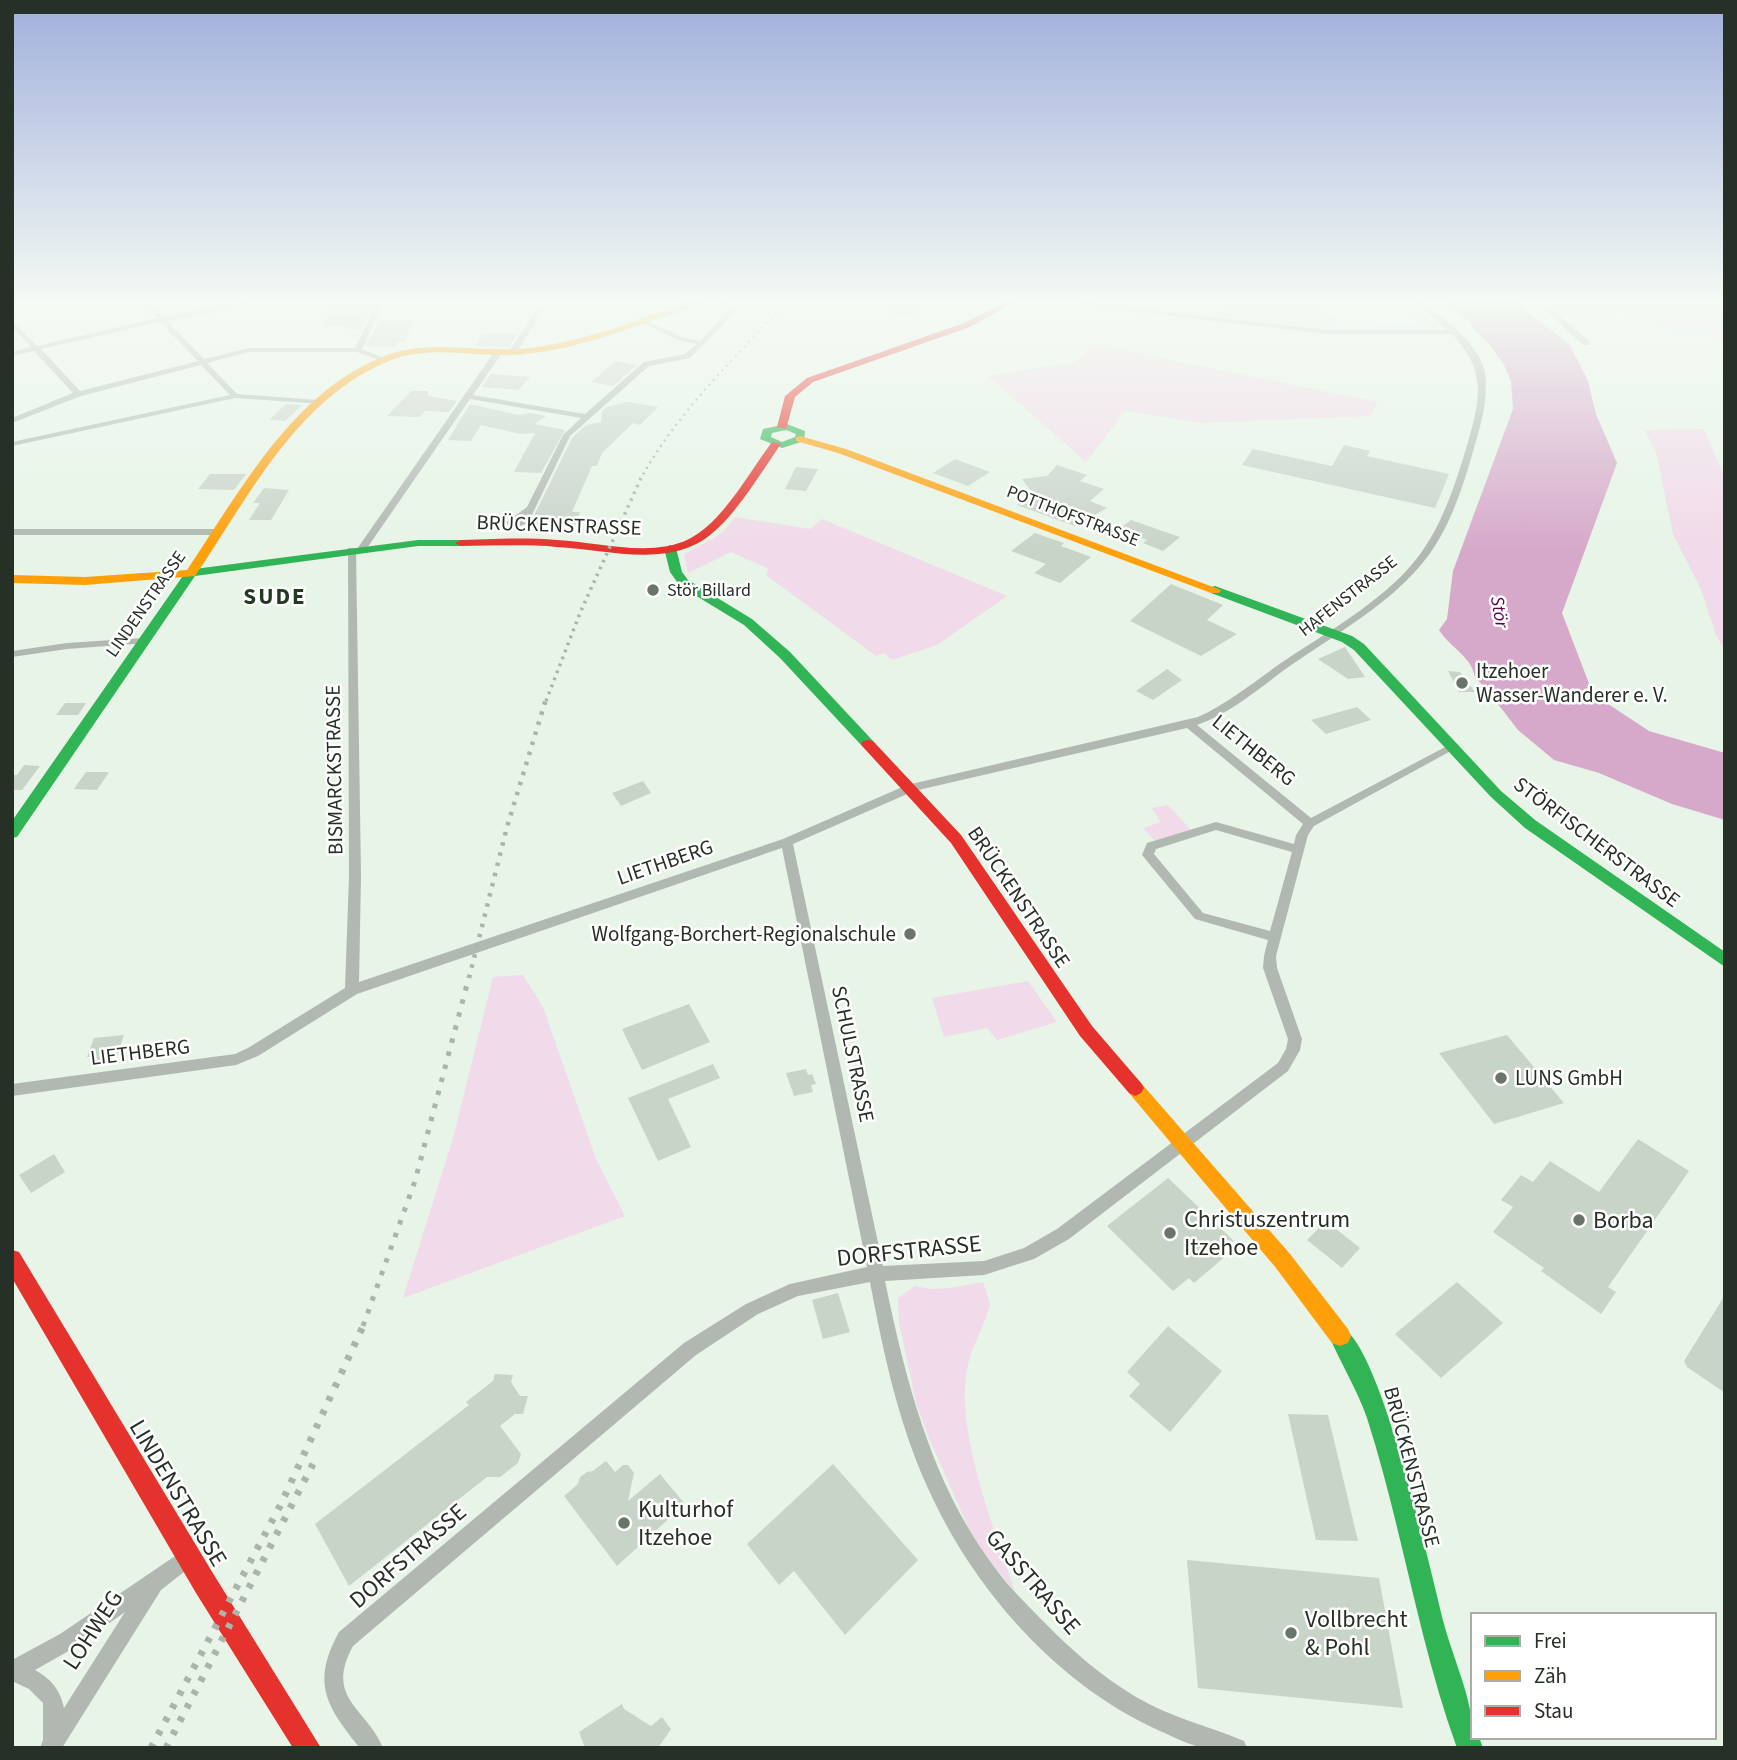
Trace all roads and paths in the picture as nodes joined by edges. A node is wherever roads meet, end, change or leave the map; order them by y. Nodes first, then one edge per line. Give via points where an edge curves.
1 (70, 385) edge
2 (111, 385) edge
3 (224, 385) edge
4 (345, 385) edge
5 (477, 385) edge
6 (623, 385) edge
7 (804, 385) edge
8 (1483, 385) edge
9 (78, 394) junction
10 (235, 396) junction
11 (467, 396) junction
12 (318, 402) junction
13 (587, 417) junction
14 (12, 421) edge
15 (782, 427) junction
16 (800, 439) junction
17 (12, 444) edge
18 (776, 444) junction
19 (530, 509) dead end
20 (220, 532) junction
21 (12, 533) edge
22 (670, 548) junction
23 (356, 549) junction
24 (191, 573) junction
25 (12, 579) edge
26 (1332, 633) junction
27 (143, 641) junction
28 (12, 654) edge
29 (1189, 724) junction
30 (1453, 747) junction
31 (911, 788) junction
32 (1310, 823) junction
33 (12, 833) edge
34 (787, 842) junction
35 (1297, 849) junction
36 (1274, 937) junction
37 (1725, 961) edge
38 (352, 990) junction
39 (12, 1090) edge
40 (1183, 1144) junction
41 (12, 1259) edge
42 (877, 1274) junction
43 (189, 1556) junction
44 (154, 1583) junction
45 (12, 1670) edge
46 (51, 1745) edge
47 (307, 1748) edge
48 (373, 1748) edge
49 (1237, 1748) edge
50 (1470, 1748) edge

1 - 9 street
2 - 9 street
3 - 10 street
4 - 12 street, LINDENSTRASSE
5 - 11 street
6 - 13 street
7 - 15 street via 790,396
8 - 26 street, HAFENSTRASSE via 1471,446 1440,528 1425,554
9 - 14 street
10 - 12 street
10 - 17 street
11 - 13 street
11 - 23 street
12 - 20 street, LINDENSTRASSE via 290,430
13 - 19 street via 567,435
15 - 16 street via 799,431
15 - 18 street via 764,436
16 - 18 street
16 - 26 street, POTTHOFSTRASSE
18 - 22 street via 711,529 693,542
20 - 21 street
20 - 24 street, LINDENSTRASSE
22 - 23 street, BRÜCKENSTRASSE via 438,543
22 - 31 street, BRÜCKENSTRASSE via 684,583 748,622 783,652
23 - 24 street, BRÜCKENSTRASSE
23 - 38 street, BISMARCKSTRASSE
24 - 25 street, BRÜCKENSTRASSE via 85,582
24 - 27 street, LINDENSTRASSE
26 - 29 street, HAFENSTRASSE via 1215,714
26 - 30 street, STÖRFISCHERSTRASSE via 1359,646
27 - 28 street
27 - 33 street, LINDENSTRASSE
29 - 31 street, LIETHBERG
29 - 32 street, LIETHBERG
30 - 32 street
30 - 37 street, STÖRFISCHERSTRASSE via 1530,824
31 - 34 street, LIETHBERG
31 - 40 street, BRÜCKENSTRASSE via 956,839 1086,1031
32 - 35 street, DORFSTRASSE
34 - 38 street, LIETHBERG
34 - 42 street, SCHULSTRASSE
35 - 36 street, DORFSTRASSE
35 - 36 street via 1216,826 1149,850 1199,916
36 - 40 street, DORFSTRASSE via 1270,968 1295,1039 1290,1058 1276,1074
38 - 39 street, LIETHBERG via 236,1059
40 - 42 street, DORFSTRASSE via 1063,1234 1028,1254 972,1270
40 - 50 street, BRÜCKENSTRASSE via 1309,1293 1367,1383 1452,1702
41 - 43 street, LINDENSTRASSE
42 - 48 street, DORFSTRASSE via 796,1289 717,1331 647,1383 346,1639 335,1656 333,1681 345,1709
42 - 49 street, GASSTRASSE via 905,1399 932,1475 984,1569 1066,1658 1106,1691 1163,1724
43 - 44 street, LOHWEG
43 - 47 street, LINDENSTRASSE
44 - 45 street via 120,1601 43,1657
44 - 46 street, LOHWEG
45 - 46 street, LOHWEG via 35,1678 50,1692 55,1717

